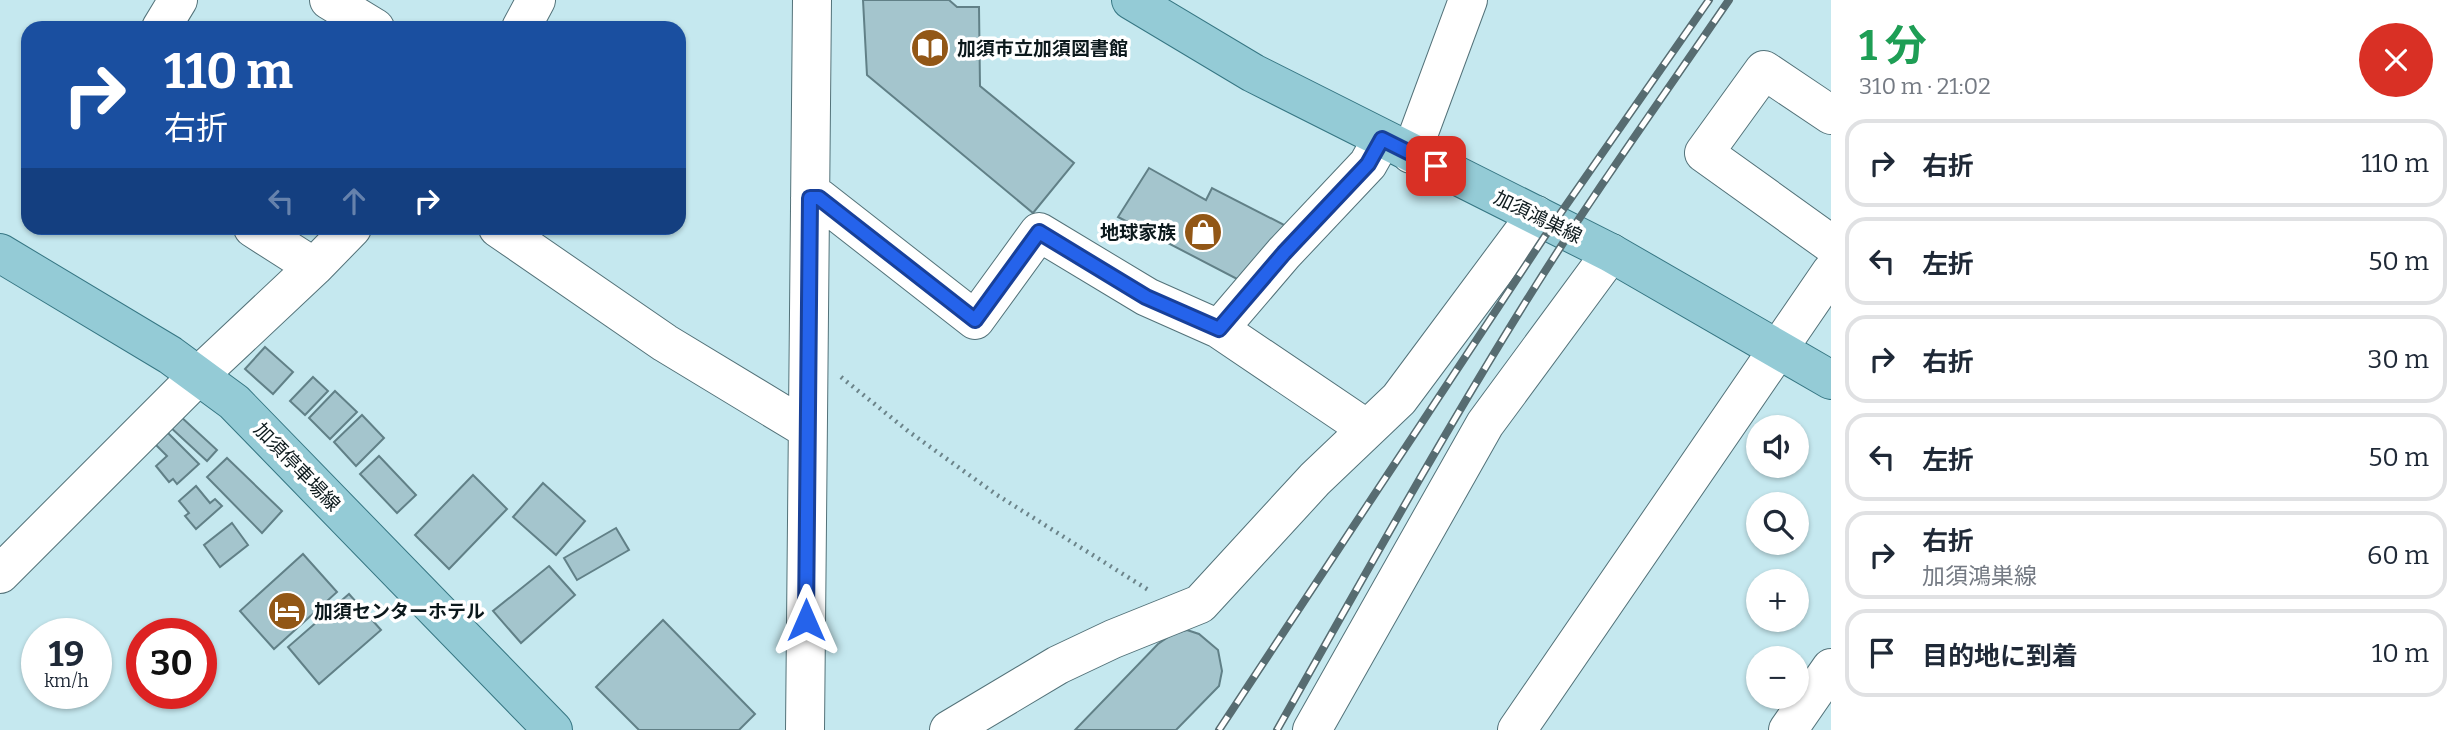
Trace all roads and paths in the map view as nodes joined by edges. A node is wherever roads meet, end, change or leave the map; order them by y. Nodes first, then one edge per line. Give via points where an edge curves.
1 (178, 0) edge
2 (330, 0) edge
3 (536, 0) edge
4 (812, 0) edge
5 (1131, 0) edge
6 (1468, 0) edge
7 (165, 21) edge
8 (364, 21) edge
9 (525, 21) edge
10 (1831, 115) edge
11 (1396, 147) junction
12 (810, 198) junction
13 (1536, 215) junction
14 (264, 235) edge
15 (345, 235) edge
16 (508, 235) edge
17 (1831, 244) edge
18 (0, 253) edge
19 (1611, 253) junction
20 (314, 267) junction
21 (1831, 272) edge
22 (1219, 329) junction
23 (1780, 349) junction
24 (809, 356) junction
25 (199, 375) junction
26 (1831, 380) edge
27 (807, 429) junction
28 (1367, 429) junction
29 (0, 574) edge
30 (1169, 617) junction
31 (1831, 668) edge
32 (553, 730) edge
33 (805, 730) edge
34 (949, 730) edge
35 (1312, 730) edge
36 (1517, 730) edge
37 (1788, 730) edge

1 - 7 street
2 - 8 street
3 - 9 street
4 - 12 street
5 - 11 main road, 加須鴻巣線 via 1254,73
6 - 11 street
10 - 17 street via 1764,70 1704,153
11 - 13 main road, 加須鴻巣線
11 - 22 street via 1368,164
12 - 22 street via 819,198 975,320 1039,232 1146,297
12 - 24 street
13 - 19 main road, 加須鴻巣線
13 - 28 street via 1399,399
14 - 20 street
15 - 20 street
16 - 27 street via 665,343
18 - 25 main road, 加須停車場線
19 - 23 main road, 加須鴻巣線
19 - 35 street via 1485,424
20 - 25 street
21 - 23 street
22 - 28 street
23 - 26 main road, 加須鴻巣線
23 - 36 street
24 - 27 street
24 - 30 path via 822,361 997,495 1150,590
25 - 29 street
25 - 32 main road, 加須停車場線 via 234,402
27 - 33 street
28 - 30 street via 1200,604
30 - 34 street via 1058,665
31 - 37 street

